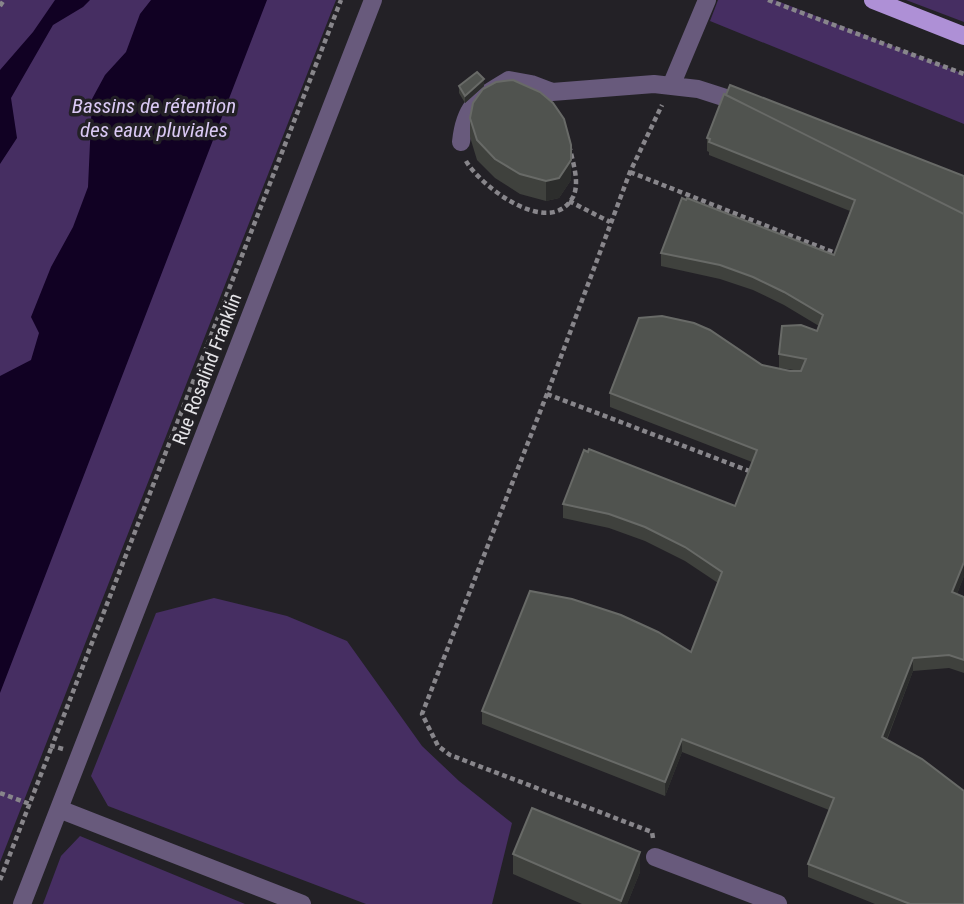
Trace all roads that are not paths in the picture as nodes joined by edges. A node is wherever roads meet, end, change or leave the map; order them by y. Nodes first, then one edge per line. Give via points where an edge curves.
1 (373, 0) edge
2 (707, 0) edge
3 (873, 0) edge
4 (964, 36) edge
5 (671, 86) junction
6 (726, 98) edge
7 (461, 142) road end
8 (59, 809) junction
9 (655, 857) road end
10 (22, 904) edge
11 (302, 904) edge
12 (778, 904) edge

1 - 8 street, Rue Rosalind Franklin
2 - 5 street
3 - 4 main road
5 - 6 street
5 - 7 street via 552,92 509,80 471,106 463,121
8 - 10 street, Rue Rosalind Franklin
8 - 11 street
9 - 12 street

